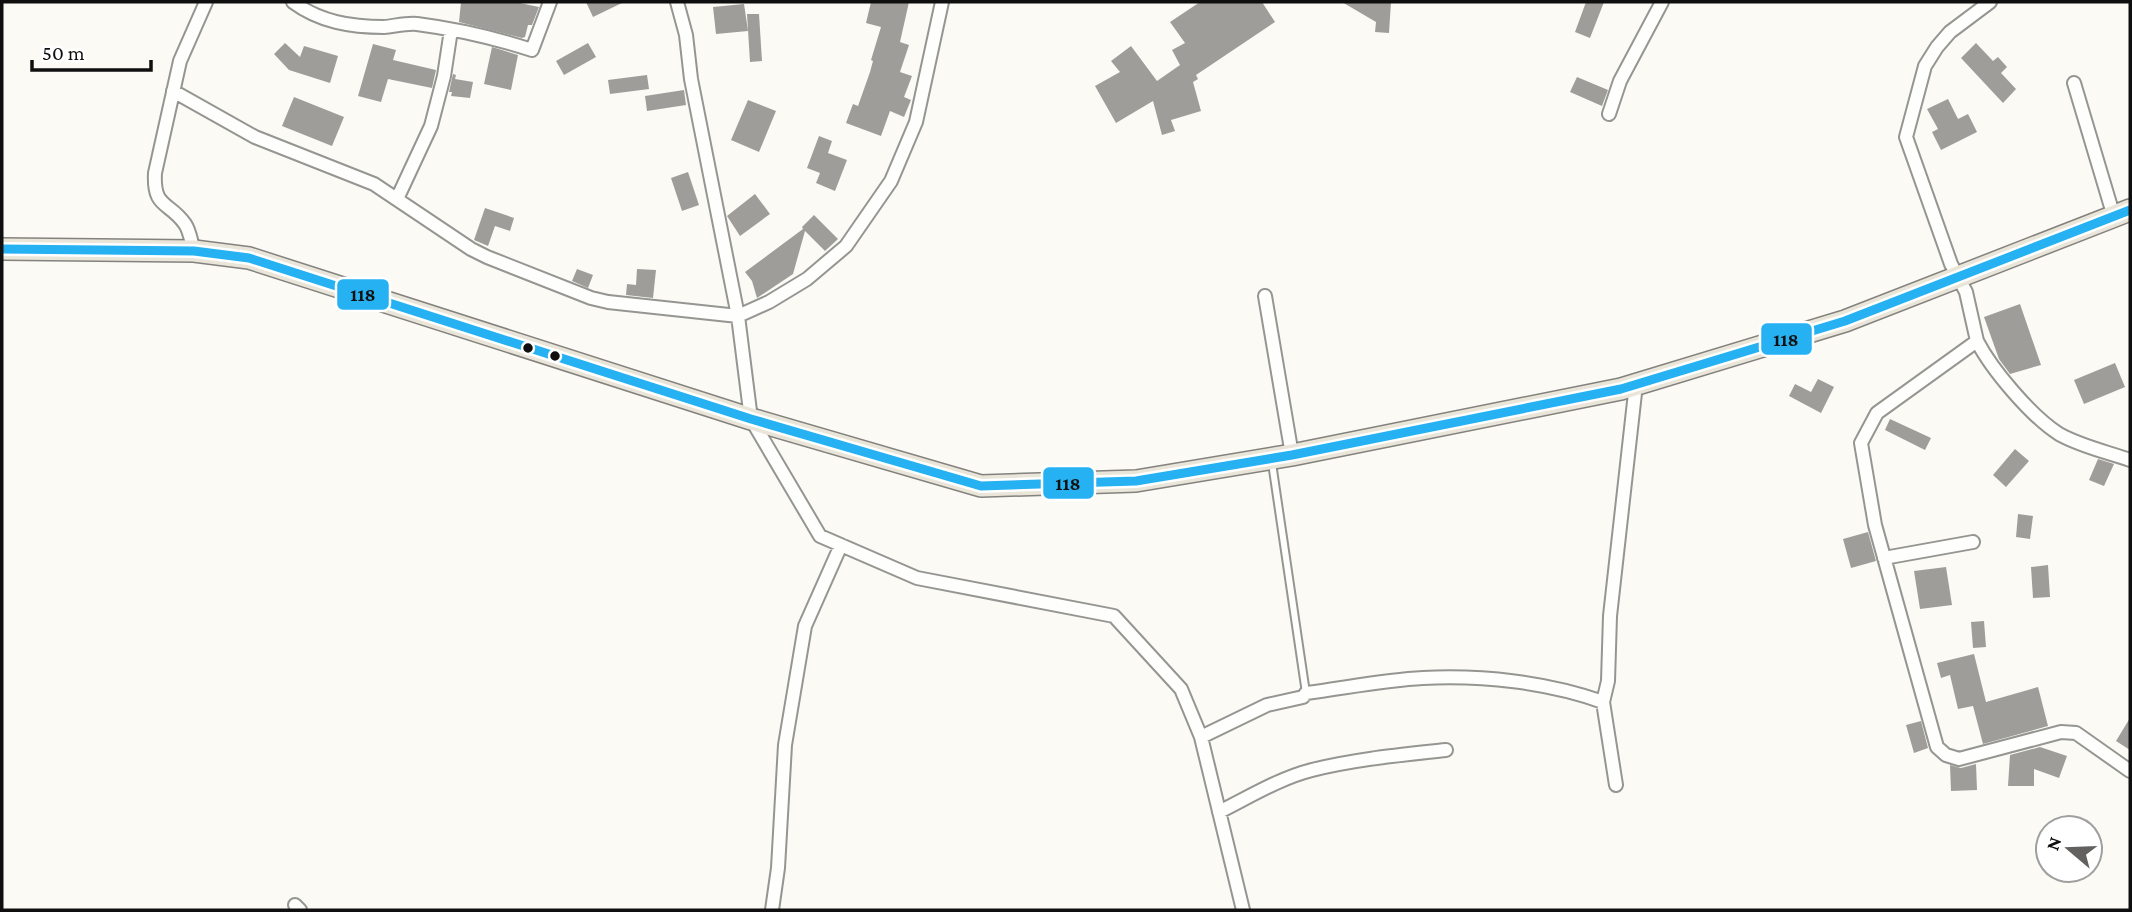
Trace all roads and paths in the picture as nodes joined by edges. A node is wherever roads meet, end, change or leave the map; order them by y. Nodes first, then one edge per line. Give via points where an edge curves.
1 (206, 2) edge
2 (293, 2) edge
3 (550, 2) edge
4 (677, 2) edge
5 (942, 2) edge
6 (1662, 2) edge
7 (1990, 2) edge
8 (451, 30) junction
9 (2074, 83) dead end
10 (173, 91) junction
11 (1609, 114) dead end
12 (397, 200) junction
13 (2122, 213) edge
14 (2, 249) edge
15 (194, 251) junction
16 (1957, 275) junction
17 (1265, 296) dead end
18 (738, 316) junction
19 (1977, 341) junction
20 (1636, 384) junction
21 (751, 419) junction
22 (1282, 457) junction
23 (2130, 460) edge
24 (1973, 542) dead end
25 (841, 545) junction
26 (1884, 558) junction
27 (1306, 693) junction
28 (1603, 702) junction
29 (1201, 737) junction
30 (1446, 750) dead end
31 (2130, 771) edge
32 (1616, 785) dead end
33 (1219, 812) junction
34 (772, 910) edge
35 (1242, 910) edge

1 - 10 street via 180,61
2 - 8 street via 308,13 346,24 413,24
3 - 8 street via 532,50
4 - 18 street
5 - 18 street via 916,122 891,181 846,246 807,279
6 - 11 street via 1620,81
7 - 16 street via 1950,32 1925,66 1906,136
8 - 12 street via 431,126
9 - 13 street
10 - 12 street via 255,136 359,177
10 - 15 street via 154,189 166,208 183,221
12 - 18 street via 471,249 591,298
13 - 16 highway
14 - 15 highway
15 - 21 highway via 249,258
16 - 19 street via 1966,292
16 - 20 highway via 1845,321
17 - 22 street
18 - 21 street
19 - 23 street via 1991,367 2043,421 2060,434
19 - 26 street via 1877,413 1861,443
20 - 22 highway
20 - 28 street
21 - 22 highway via 981,486 1136,481
21 - 25 street via 820,536
22 - 27 lane
24 - 26 street
25 - 29 street via 917,578 1114,616 1181,690
25 - 34 street via 805,626 785,745
26 - 31 street via 1937,747 1946,755 1959,759 2062,732 2076,733
27 - 28 street via 1424,678 1475,678 1563,690
27 - 29 street via 1267,705
28 - 32 street
29 - 33 street
30 - 33 street via 1311,770
33 - 35 street

